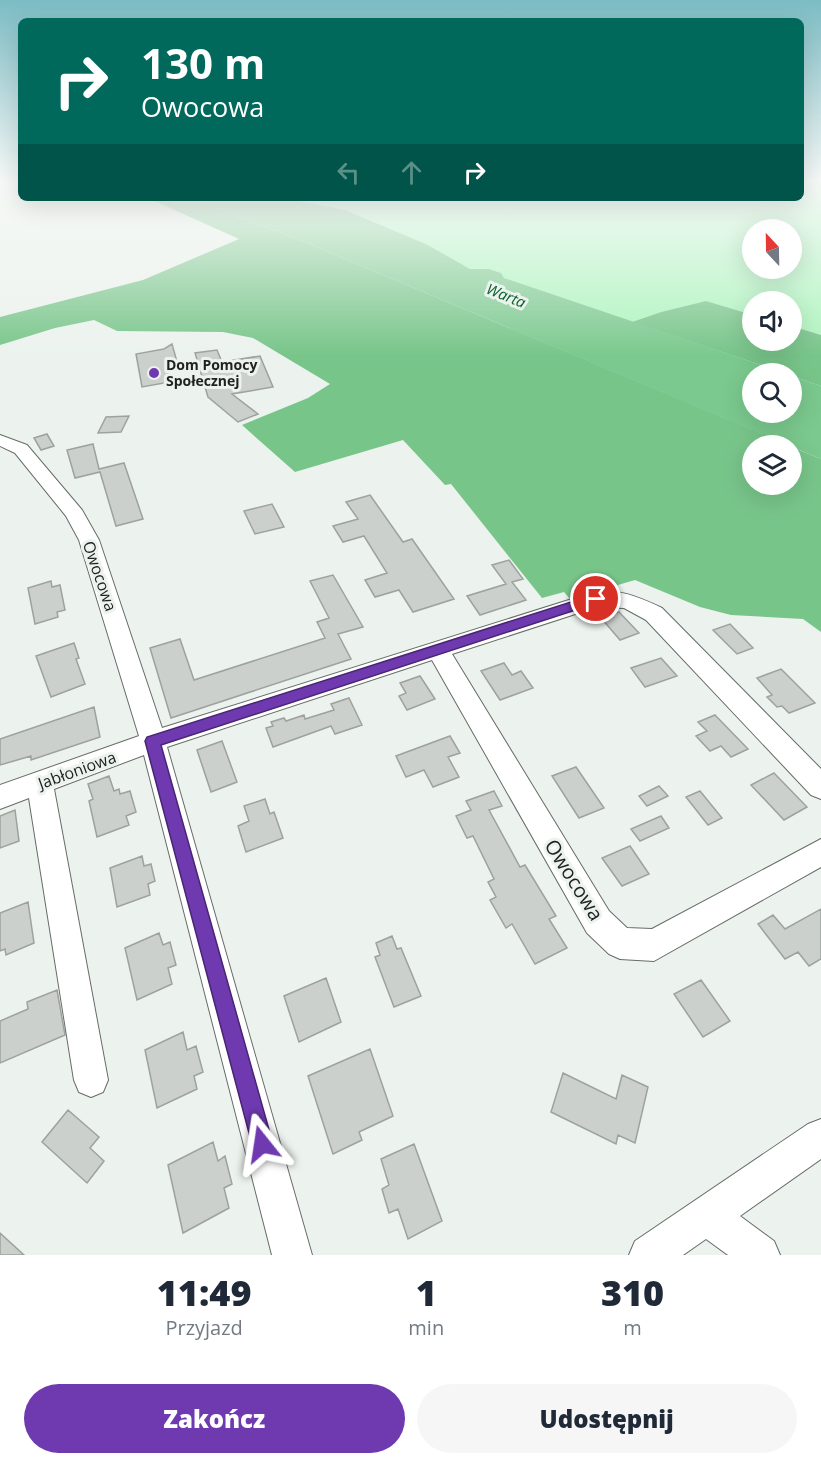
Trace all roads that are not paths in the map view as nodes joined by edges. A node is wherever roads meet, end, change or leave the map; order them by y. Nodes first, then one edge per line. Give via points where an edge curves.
1 (0, 440) edge
2 (437, 649) junction
3 (153, 741) junction
4 (40, 783) junction
5 (821, 787) edge
6 (0, 797) edge
7 (821, 852) edge
8 (91, 1080) dead end
9 (821, 1137) edge
10 (707, 1215) junction
11 (292, 1255) edge
12 (649, 1255) edge
13 (759, 1255) edge

1 - 3 street, Owocowa via 21,449 75,514 89,540
2 - 3 street
2 - 5 street via 596,599 628,601 654,614
2 - 7 street, Owocowa via 598,922 620,943 654,945
3 - 4 street, Jabłoniowa
3 - 11 street, Owocowa
4 - 6 street, Jabłoniowa
4 - 8 street
9 - 10 street
10 - 12 street
10 - 13 street

